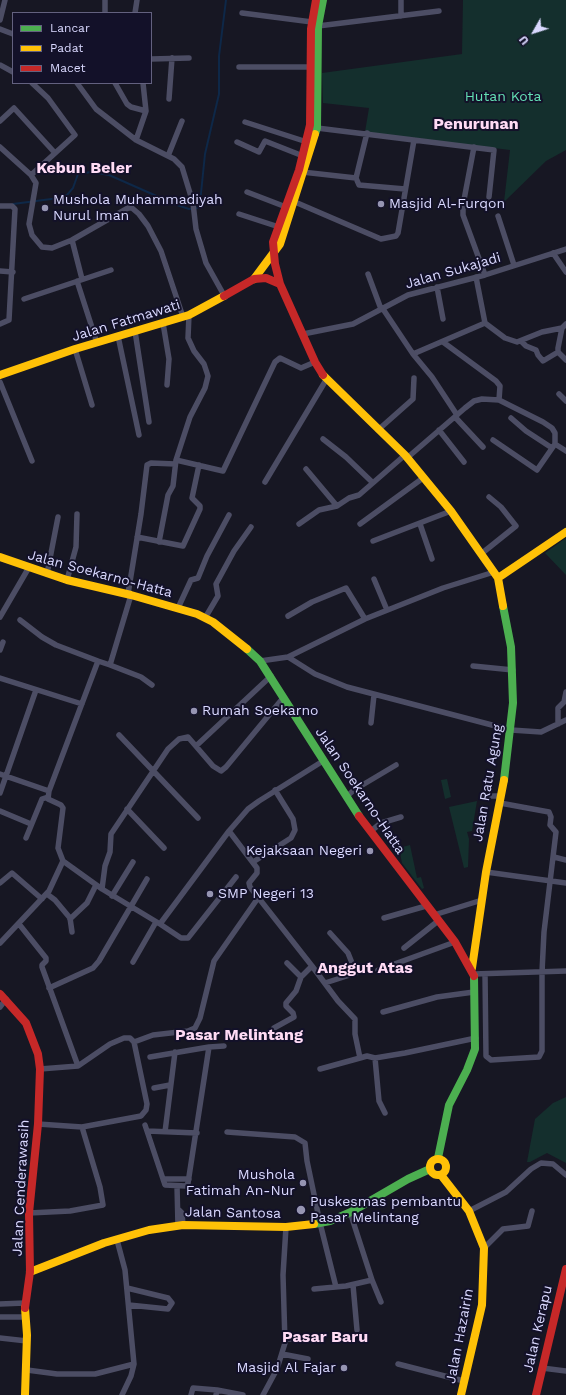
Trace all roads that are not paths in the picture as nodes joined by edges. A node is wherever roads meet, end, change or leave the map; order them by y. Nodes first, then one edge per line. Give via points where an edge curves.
1 (5, 0) edge
2 (105, 0) edge
3 (137, 0) edge
4 (316, 0) edge
5 (323, 0) edge
6 (400, 0) edge
7 (440, 11) dead end
8 (105, 12) edge
9 (135, 12) edge
10 (242, 13) dead end
11 (401, 16) junction
12 (0, 20) edge
13 (315, 24) junction
14 (0, 28) edge
15 (12, 34) edge
16 (172, 58) junction
17 (189, 58) dead end
18 (152, 59) edge
19 (0, 65) edge
20 (239, 67) dead end
21 (314, 67) junction
22 (12, 71) edge
23 (33, 84) edge
24 (78, 84) edge
25 (116, 84) edge
26 (143, 84) edge
27 (169, 99) dead end
28 (146, 111) junction
29 (0, 121) edge
30 (182, 121) dead end
31 (246, 122) dead end
32 (317, 128) junction
33 (367, 133) junction
34 (136, 140) junction
35 (414, 140) junction
36 (238, 142) dead end
37 (306, 142) junction
38 (0, 147) edge
39 (474, 147) junction
40 (55, 153) junction
41 (168, 156) junction
42 (303, 156) junction
43 (301, 171) junction
44 (30, 175) junction
45 (356, 178) junction
46 (405, 188) junction
47 (247, 192) dead end
48 (489, 197) dead end
49 (295, 202) junction
50 (0, 206) edge
51 (286, 207) junction
52 (239, 214) dead end
53 (498, 216) dead end
54 (279, 227) junction
55 (72, 240) junction
56 (566, 249) edge
57 (274, 251) junction
58 (553, 253) junction
59 (514, 265) junction
60 (111, 270) dead end
61 (0, 271) edge
62 (13, 272) junction
63 (566, 272) edge
64 (368, 274) dead end
65 (485, 275) junction
66 (476, 277) junction
67 (80, 280) junction
68 (254, 280) junction
69 (280, 284) junction
70 (437, 287) junction
71 (225, 297) junction
72 (24, 299) dead end
73 (382, 309) junction
74 (186, 316) junction
75 (443, 319) dead end
76 (163, 323) junction
77 (485, 323) junction
78 (0, 324) edge
79 (564, 326) edge
80 (135, 331) junction
81 (303, 334) junction
82 (118, 336) junction
83 (521, 341) junction
84 (443, 342) junction
85 (97, 343) junction
86 (75, 349) junction
87 (558, 352) junction
88 (412, 354) junction
89 (566, 360) edge
90 (315, 362) junction
91 (0, 375) edge
92 (414, 378) dead end
93 (326, 380) junction
94 (0, 382) edge
95 (167, 385) dead end
96 (559, 394) dead end
97 (499, 400) junction
98 (566, 401) edge
99 (92, 405) dead end
100 (456, 416) junction
101 (511, 418) dead end
102 (149, 422) dead end
103 (378, 430) junction
104 (439, 430) junction
105 (139, 435) dead end
106 (323, 439) dead end
107 (493, 440) dead end
108 (554, 446) junction
109 (483, 447) dead end
110 (566, 451) edge
111 (406, 456) junction
112 (32, 461) dead end
113 (176, 462) junction
114 (464, 462) dead end
115 (199, 466) junction
116 (306, 469) dead end
117 (423, 478) junction
118 (265, 482) dead end
119 (372, 482) junction
120 (489, 497) dead end
121 (337, 506) junction
122 (451, 511) junction
123 (77, 514) dead end
124 (229, 516) dead end
125 (58, 518) dead end
126 (299, 524) dead end
127 (360, 524) dead end
128 (420, 524) junction
129 (251, 527) dead end
130 (566, 532) edge
131 (137, 537) junction
132 (373, 541) dead end
133 (159, 542) junction
134 (481, 554) junction
135 (0, 559) edge
136 (432, 559) dead end
137 (28, 568) junction
138 (47, 574) junction
139 (496, 575) junction
140 (374, 579) dead end
141 (67, 580) junction
142 (129, 595) junction
143 (178, 608) junction
144 (387, 610) junction
145 (288, 616) dead end
146 (0, 617) edge
147 (205, 618) junction
148 (365, 619) junction
149 (20, 620) dead end
150 (3, 642) dead end
151 (0, 650) edge
152 (288, 656) junction
153 (98, 661) junction
154 (260, 661) junction
155 (110, 665) junction
156 (473, 666) dead end
157 (513, 670) junction
158 (271, 676) junction
159 (0, 678) edge
160 (152, 685) dead end
161 (36, 690) junction
162 (566, 692) edge
163 (374, 695) junction
164 (283, 698) junction
165 (82, 704) junction
166 (566, 720) edge
167 (371, 724) dead end
168 (558, 724) junction
169 (512, 730) junction
170 (119, 735) dead end
171 (196, 746) junction
172 (323, 761) junction
173 (396, 765) dead end
174 (154, 771) junction
175 (0, 774) edge
176 (7, 776) junction
177 (275, 790) junction
178 (49, 791) junction
179 (0, 793) edge
180 (484, 796) dead end
181 (48, 797) junction
182 (346, 797) junction
183 (500, 799) junction
184 (127, 809) junction
185 (0, 811) edge
186 (402, 816) dead end
187 (198, 818) dead end
188 (31, 824) junction
189 (229, 831) junction
190 (370, 832) junction
191 (26, 838) dead end
192 (164, 848) dead end
193 (554, 857) junction
194 (566, 860) edge
195 (63, 861) junction
196 (133, 862) dead end
197 (253, 862) junction
198 (486, 872) junction
199 (236, 878) dead end
200 (147, 879) dead end
201 (550, 881) junction
202 (0, 883) edge
203 (566, 883) edge
204 (96, 885) junction
205 (102, 889) junction
206 (47, 894) junction
207 (112, 896) junction
208 (258, 898) junction
209 (42, 899) junction
210 (482, 900) junction
211 (131, 906) junction
212 (426, 906) junction
213 (384, 918) dead end
214 (436, 918) junction
215 (70, 919) junction
216 (158, 923) junction
217 (19, 924) junction
218 (72, 932) dead end
219 (330, 932) dead end
220 (455, 942) junction
221 (0, 943) edge
222 (404, 948) dead end
223 (133, 962) dead end
224 (287, 963) dead end
225 (312, 966) junction
226 (378, 970) dead end
227 (473, 971) junction
228 (566, 971) edge
229 (542, 972) junction
230 (485, 974) junction
231 (301, 977) junction
232 (325, 983) junction
233 (49, 988) junction
234 (474, 992) junction
235 (3, 997) edge
236 (0, 1007) edge
237 (383, 1012) dead end
238 (274, 1028) dead end
239 (476, 1038) junction
240 (130, 1039) junction
241 (224, 1046) dead end
242 (209, 1047) junction
243 (175, 1052) junction
244 (150, 1057) dead end
245 (360, 1058) junction
246 (375, 1058) junction
247 (78, 1066) junction
248 (320, 1069) dead end
249 (40, 1072) junction
250 (170, 1085) junction
251 (154, 1088) dead end
252 (385, 1113) dead end
253 (38, 1124) junction
254 (145, 1125) dead end
255 (82, 1127) junction
256 (147, 1131) junction
257 (165, 1132) junction
258 (227, 1132) dead end
259 (197, 1133) junction
260 (438, 1158) junction
261 (430, 1169) junction
262 (441, 1175) junction
263 (566, 1175) edge
264 (163, 1179) junction
265 (189, 1179) junction
266 (178, 1186) junction
267 (469, 1211) junction
268 (350, 1212) junction
269 (532, 1212) dead end
270 (29, 1213) junction
271 (320, 1223) junction
272 (180, 1225) junction
273 (286, 1227) junction
274 (117, 1240) junction
275 (484, 1248) junction
276 (566, 1269) edge
277 (30, 1272) junction
278 (372, 1280) junction
279 (564, 1282) edge
280 (353, 1285) junction
281 (336, 1287) junction
282 (127, 1288) junction
283 (314, 1289) dead end
284 (381, 1302) dead end
285 (25, 1303) junction
286 (0, 1304) edge
287 (129, 1305) junction
288 (0, 1317) edge
289 (25, 1317) junction
290 (357, 1330) dead end
291 (0, 1338) edge
292 (285, 1339) junction
293 (307, 1339) dead end
294 (27, 1341) junction
295 (282, 1354) junction
296 (308, 1359) dead end
297 (134, 1364) junction
298 (398, 1364) dead end
299 (542, 1368) junction
300 (27, 1370) junction
301 (566, 1371) edge
302 (464, 1380) junction
303 (217, 1392) edge
304 (25, 1395) edge
305 (122, 1395) edge
306 (191, 1395) edge
307 (243, 1395) edge
308 (263, 1395) edge
309 (461, 1395) edge
310 (536, 1395) edge

1 - 12 street
2 - 8 street
3 - 9 street
4 - 13 street
5 - 13 street
6 - 11 street
7 - 11 street
10 - 13 street
11 - 13 street
13 - 21 street
14 - 15 street
16 - 17 street
16 - 18 street
16 - 27 street
19 - 22 street
20 - 21 street
21 - 32 street
21 - 37 street
23 - 40 street via 48,98 75,132 74,137
24 - 34 street via 96,109
25 - 28 street via 126,104
26 - 28 street
28 - 34 street
29 - 40 street via 14,108
30 - 41 street
31 - 37 street
32 - 33 street
32 - 43 street
33 - 35 street
33 - 45 street
34 - 41 street
35 - 39 street
35 - 46 street
36 - 42 street via 259,152 265,141
37 - 42 street
38 - 44 street
39 - 48 street via 495,151
39 - 65 street via 463,214
40 - 44 street
41 - 71 street via 182,167 206,263
42 - 43 street
43 - 45 street
43 - 49 street
43 - 51 street
44 - 55 street via 36,183 29,224 32,235 42,247 52,248
45 - 46 street via 360,185
46 - 49 street via 398,233 392,238 381,239
47 - 51 street
49 - 57 street via 280,244
50 - 62 street via 12,206 15,209
51 - 54 street
52 - 54 street
53 - 59 street
54 - 57 street via 273,242
55 - 67 street
55 - 74 street via 132,208 143,219 161,251
56 - 58 street, Jalan Sukajadi
57 - 68 street
57 - 69 street
58 - 59 street, Jalan Sukajadi
58 - 63 street
59 - 65 street, Jalan Sukajadi
60 - 67 street
61 - 62 street
62 - 78 street via 9,320
64 - 73 street
65 - 66 street, Jalan Sukajadi
66 - 70 street, Jalan Sukajadi
66 - 77 street
67 - 72 street
67 - 85 street
68 - 69 street via 266,278
68 - 71 street, Jalan Fatmawati
69 - 81 street
70 - 73 street, Jalan Sukajadi via 408,295
70 - 75 street
71 - 74 street, Jalan Fatmawati
73 - 81 street, Jalan Sukajadi via 352,324
73 - 88 street
74 - 76 street, Jalan Fatmawati
74 - 113 street via 188,338 204,364 208,376 205,388 190,417
76 - 80 street, Jalan Fatmawati
76 - 95 street via 169,359
77 - 83 street via 509,341
77 - 84 street
79 - 83 street
79 - 87 street via 558,342
80 - 82 street, Jalan Fatmawati
80 - 102 street
81 - 90 street
82 - 85 street, Jalan Fatmawati
82 - 105 street
83 - 87 street via 536,350 543,361
84 - 88 street
84 - 97 street via 500,386
85 - 86 street, Jalan Fatmawati
86 - 91 street, Jalan Fatmawati
86 - 99 street
87 - 89 street
88 - 100 street via 432,377
90 - 93 street
90 - 115 street via 301,368 280,358 277,360 222,470
92 - 103 street via 413,399
93 - 103 street
93 - 118 street
94 - 112 street
96 - 98 street
97 - 100 street via 474,401
97 - 108 street via 552,428 555,433
100 - 104 street
100 - 109 street
101 - 108 street via 526,431
103 - 111 street
104 - 111 street
104 - 114 street
106 - 119 street
107 - 108 street via 537,470
108 - 110 street
111 - 117 street
111 - 119 street
113 - 115 street
113 - 131 street via 147,465
113 - 133 street via 173,486 168,495
115 - 133 street via 192,498 200,509 184,544 182,546
116 - 121 street
117 - 122 street
117 - 127 street
119 - 121 street via 358,495
120 - 134 street via 516,526
121 - 126 street via 319,510
122 - 128 street
122 - 134 street
123 - 141 street via 76,547
124 - 143 street via 198,578 191,580
125 - 138 street
128 - 132 street
128 - 136 street
129 - 147 street via 216,584 218,596
130 - 139 street
131 - 133 street
131 - 142 street
134 - 139 street
135 - 137 street, Jalan Soekarno-Hatta
137 - 138 street, Jalan Soekarno-Hatta
137 - 146 street
138 - 141 street, Jalan Soekarno-Hatta
139 - 144 street via 443,588
139 - 157 street, Jalan Ratu Agung via 508,626
140 - 144 street
141 - 142 street, Jalan Soekarno-Hatta
142 - 143 street, Jalan Soekarno-Hatta
142 - 155 street
143 - 147 street, Jalan Soekarno-Hatta
144 - 148 street
145 - 148 street via 312,602 346,588
147 - 154 street, Jalan Soekarno-Hatta via 230,634
148 - 152 street
149 - 153 street via 56,645
150 - 151 street
152 - 154 street
152 - 163 street via 315,674
153 - 155 street
153 - 165 street
154 - 158 street, Jalan Soekarno-Hatta
155 - 160 street via 141,677
156 - 157 street
157 - 169 street, Jalan Ratu Agung
158 - 164 street, Jalan Soekarno-Hatta
158 - 171 street
159 - 161 street
161 - 165 street
161 - 176 street
162 - 168 street via 565,701 558,708
163 - 167 street
163 - 169 street
164 - 171 street via 224,769 216,768
164 - 172 street, Jalan Soekarno-Hatta
165 - 178 street
166 - 168 street
168 - 169 street via 541,732
169 - 183 street, Jalan Ratu Agung
170 - 174 street
171 - 174 street via 188,737 179,738 168,749
172 - 177 street
172 - 182 street, Jalan Soekarno-Hatta
173 - 182 street
174 - 184 street
174 - 187 street
175 - 176 street
176 - 178 street
176 - 179 street
177 - 189 street via 254,804
177 - 197 street via 293,819 295,830 291,838
178 - 181 street
180 - 183 street
181 - 188 street via 42,799
181 - 195 street via 63,808 58,848
182 - 190 street, Jalan Soekarno-Hatta
183 - 193 street via 550,813 550,825 556,832
183 - 198 street, Jalan Ratu Agung
184 - 192 street
184 - 205 street via 111,834
185 - 188 street
186 - 190 street via 381,823
188 - 191 street
189 - 197 street
189 - 216 street
190 - 212 street, Jalan Soekarno-Hatta
193 - 194 street
193 - 201 street
195 - 204 street
195 - 206 street
196 - 207 street
197 - 208 street via 258,870 249,884
198 - 201 street
198 - 210 street, Jalan Ratu Agung
199 - 216 street via 188,938 181,938
200 - 211 street
201 - 203 street
201 - 229 street
202 - 209 street via 12,873
204 - 205 street
204 - 215 street via 87,903
205 - 207 street
206 - 209 street
206 - 215 street via 58,903
207 - 211 street
208 - 225 street
208 - 240 street via 214,961 202,1010 193,1030
209 - 217 street
210 - 214 street
210 - 227 street, Jalan Ratu Agung
211 - 216 street
211 - 233 street via 93,968
212 - 213 street
212 - 214 street, Jalan Soekarno-Hatta
214 - 220 street, Jalan Soekarno-Hatta
214 - 222 street
215 - 218 street
216 - 223 street
217 - 221 street
217 - 233 street via 45,956 46,961 42,966
219 - 232 street via 348,953 356,973
220 - 226 street
220 - 227 street, Jalan Soekarno-Hatta
224 - 231 street
225 - 231 street
225 - 232 street
227 - 230 street
227 - 234 street, Jalan Ratu Agung
228 - 229 street
229 - 230 street
229 - 230 street via 541,1055 536,1058 491,1060 485,1054
231 - 238 street via 296,991 286,1003 294,1017
232 - 245 street via 355,1019
233 - 247 street
234 - 237 street via 437,997
234 - 239 street, Jalan Ratu Agung
235 - 236 street
235 - 249 street, Jalan Cenderawasih via 26,1023 38,1054
239 - 246 street
239 - 260 street, Jalan Ratu Agung via 471,1060 449,1105
240 - 247 street via 107,1045
240 - 255 street via 147,1104 146,1110 141,1116
241 - 242 street
242 - 243 street
242 - 259 street
243 - 244 street
243 - 250 street
245 - 246 street
245 - 248 street
246 - 252 street via 379,1101
247 - 249 street
249 - 253 street, Jalan Cenderawasih
250 - 251 street
250 - 257 street
253 - 255 street
253 - 270 street, Jalan Cenderawasih
254 - 256 street
255 - 270 street via 103,1205 70,1211
256 - 257 street
256 - 264 street
257 - 259 street
258 - 271 street via 295,1137 305,1143
259 - 265 street
260 - 261 street via 431,1162
260 - 262 street via 447,1165 447,1169
261 - 262 street via 434,1174
261 - 268 street, Jalan Santosa
262 - 267 street, Jalan Hazairin
263 - 267 street via 553,1164 540,1164 506,1192
264 - 265 street
264 - 266 street via 166,1186
265 - 266 street via 186,1186
266 - 272 street via 178,1209 182,1213
267 - 275 street, Jalan Hazairin
268 - 271 street, Jalan Santosa
268 - 278 street
269 - 275 street via 528,1226 507,1227
270 - 277 street, Jalan Cenderawasih
271 - 273 street, Jalan Santosa
271 - 281 street
272 - 273 street, Jalan Santosa
272 - 274 street, Jalan Santosa via 149,1230
273 - 292 street via 283,1275
274 - 277 street, Jalan Santosa
274 - 282 street
275 - 302 street, Jalan Hazairin via 482,1305
276 - 279 street, Jalan Kerapu
277 - 285 street, Jalan Cenderawasih
278 - 280 street
278 - 284 street
279 - 299 street, Jalan Kerapu
280 - 281 street
280 - 290 street
281 - 283 street
282 - 287 street
282 - 287 street via 168,1298 172,1303 168,1309
285 - 286 street
285 - 289 street, Jalan Cenderawasih
287 - 297 street
288 - 289 street
289 - 294 street, Jalan Cenderawasih
291 - 294 street
292 - 293 street
292 - 295 street
294 - 300 street, Jalan Cenderawasih
295 - 296 street
295 - 308 street
297 - 300 street via 95,1374 57,1374
297 - 305 street
298 - 302 street
299 - 301 street
299 - 310 street, Jalan Kerapu
300 - 304 street, Jalan Cenderawasih
302 - 309 street, Jalan Hazairin
303 - 306 street via 194,1388
303 - 307 street

